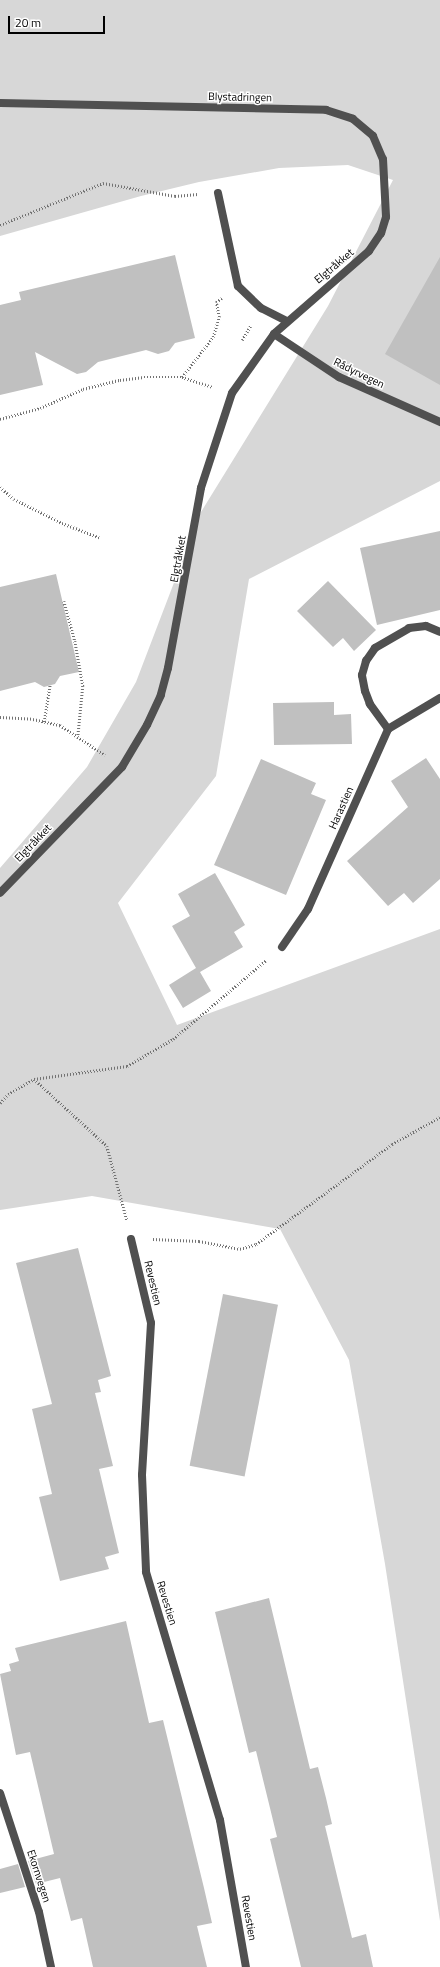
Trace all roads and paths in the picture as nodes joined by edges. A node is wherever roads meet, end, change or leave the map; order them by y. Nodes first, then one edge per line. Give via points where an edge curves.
1 (0, 103) edge
2 (218, 192) joint
3 (0, 226) edge
4 (381, 233) joint
5 (238, 286) junction
6 (287, 321) junction
7 (274, 334) junction
8 (182, 377) junction
9 (232, 393) junction
10 (0, 419) edge
11 (440, 422) edge
12 (0, 487) edge
13 (99, 537) dead end
14 (64, 601) dead end
15 (440, 632) edge
16 (50, 685) dead end
17 (440, 698) edge
18 (0, 717) edge
19 (44, 722) junction
20 (388, 729) junction
21 (78, 736) junction
22 (122, 767) junction
23 (0, 893) edge
24 (282, 947) joint
25 (34, 1080) junction
26 (0, 1103) edge
27 (440, 1117) edge
28 (131, 1238) junction
29 (0, 1793) edge
30 (51, 1967) edge
31 (246, 1967) edge

1 - 4 street, Blystadringen via 326,110 353,119 373,136 383,159 386,217
2 - 3 path via 175,196 103,183
2 - 5 street
4 - 6 street, Elgtråkket via 369,251
5 - 6 street via 262,308
5 - 8 path via 216,302 219,317 213,337
6 - 7 street, Elgtråkket
7 - 9 street, Elgtråkket
7 - 11 street, Rådyrvegen via 339,377
8 - 9 path
8 - 10 path via 120,380 83,389 40,408
9 - 22 street, Elgtråkket via 201,488 161,695 147,726
12 - 13 path via 14,499 62,523
14 - 21 path via 75,641 83,686
15 - 20 street via 426,626 409,628 375,648 366,661 362,675 365,691 370,704
16 - 19 path
17 - 20 street
18 - 19 path
19 - 21 path via 60,725
20 - 24 street, Harastien via 308,909
21 - 22 path
22 - 23 street, Elgtråkket
24 - 25 path via 173,1039 127,1066
25 - 26 path via 8,1094
25 - 28 path via 107,1146
27 - 28 path via 392,1144 256,1244 240,1249 199,1241
28 - 31 street, Revestien via 150,1323 142,1475 146,1572 220,1820
29 - 30 street, Ekornvegen via 39,1912

